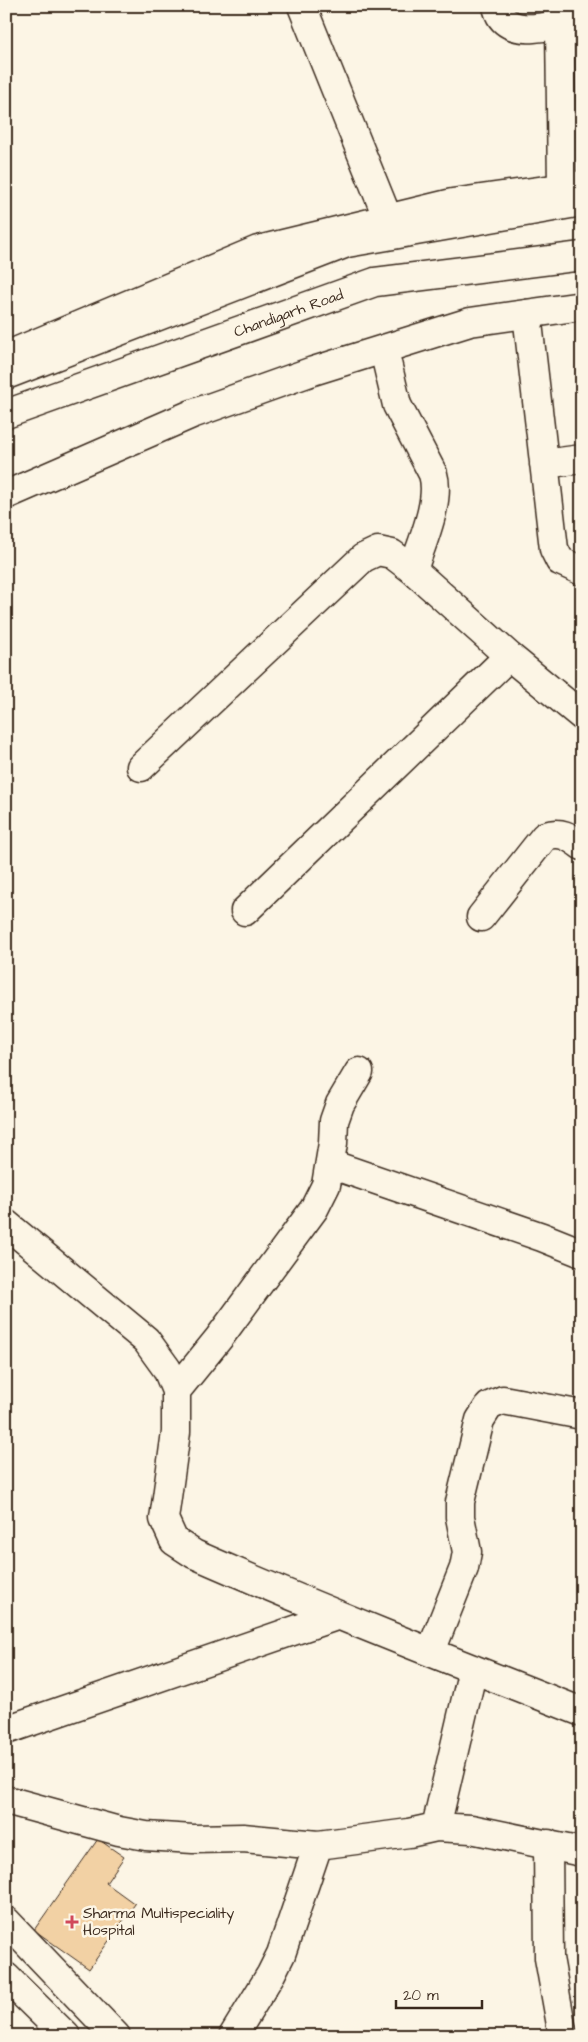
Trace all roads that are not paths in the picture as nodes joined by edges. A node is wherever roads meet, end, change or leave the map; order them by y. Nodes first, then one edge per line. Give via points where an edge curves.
1 (302, 6) edge
2 (497, 6) edge
3 (571, 20) edge
4 (575, 192) edge
5 (388, 219) junction
6 (582, 256) edge
7 (582, 306) edge
8 (528, 314) junction
9 (384, 350) junction
10 (6, 356) edge
11 (6, 375) edge
12 (6, 414) edge
13 (582, 460) edge
14 (544, 464) junction
15 (6, 495) edge
16 (413, 570) junction
17 (582, 570) edge
18 (509, 656) junction
19 (582, 716) edge
20 (140, 767) dead end
21 (582, 846) edge
22 (245, 911) dead end
23 (481, 917) dead end
24 (359, 1072) dead end
25 (330, 1164) junction
26 (6, 1224) edge
27 (582, 1253) edge
28 (176, 1391) junction
29 (582, 1415) edge
30 (336, 1616) junction
31 (432, 1651) junction
32 (473, 1670) junction
33 (582, 1712) edge
34 (6, 1730) edge
35 (6, 1800) edge
36 (436, 1827) junction
37 (548, 1844) junction
38 (318, 1845) junction
39 (582, 1852) edge
40 (6, 1921) edge
41 (6, 1977) edge
42 (66, 2036) edge
43 (116, 2036) edge
44 (233, 2036) edge
45 (563, 2036) edge

1 - 5 main road
2 - 3 main road via 501,18 508,25 520,28
3 - 4 main road
4 - 5 main road via 452,203
4 - 11 main road via 347,243
5 - 10 main road via 258,250
6 - 12 main road, Chandigarh Road via 375,282
7 - 8 main road
8 - 9 main road via 470,322
8 - 14 main road
9 - 15 main road via 313,371 192,414
9 - 16 main road via 397,405 436,484
13 - 14 main road
14 - 17 main road via 554,549 560,561
16 - 18 main road
16 - 20 main road via 392,554 378,551 364,558
18 - 19 main road
18 - 22 main road
21 - 23 main road via 569,836 556,833 545,836
24 - 25 main road via 334,1120
25 - 27 main road via 542,1236
25 - 28 main road via 326,1185 314,1208
26 - 28 main road via 146,1340 167,1368
28 - 30 main road via 176,1432 164,1519 174,1541 194,1554
29 - 31 main road via 503,1400 489,1406 480,1420 460,1502 467,1552 464,1568
30 - 31 main road
30 - 34 main road
31 - 32 main road
32 - 33 main road
32 - 36 main road
35 - 38 main road via 146,1836 243,1838
36 - 37 main road via 471,1829
36 - 38 main road
37 - 39 main road
37 - 45 main road via 549,1958
38 - 44 main road via 281,1954
40 - 43 main road
41 - 42 main road

